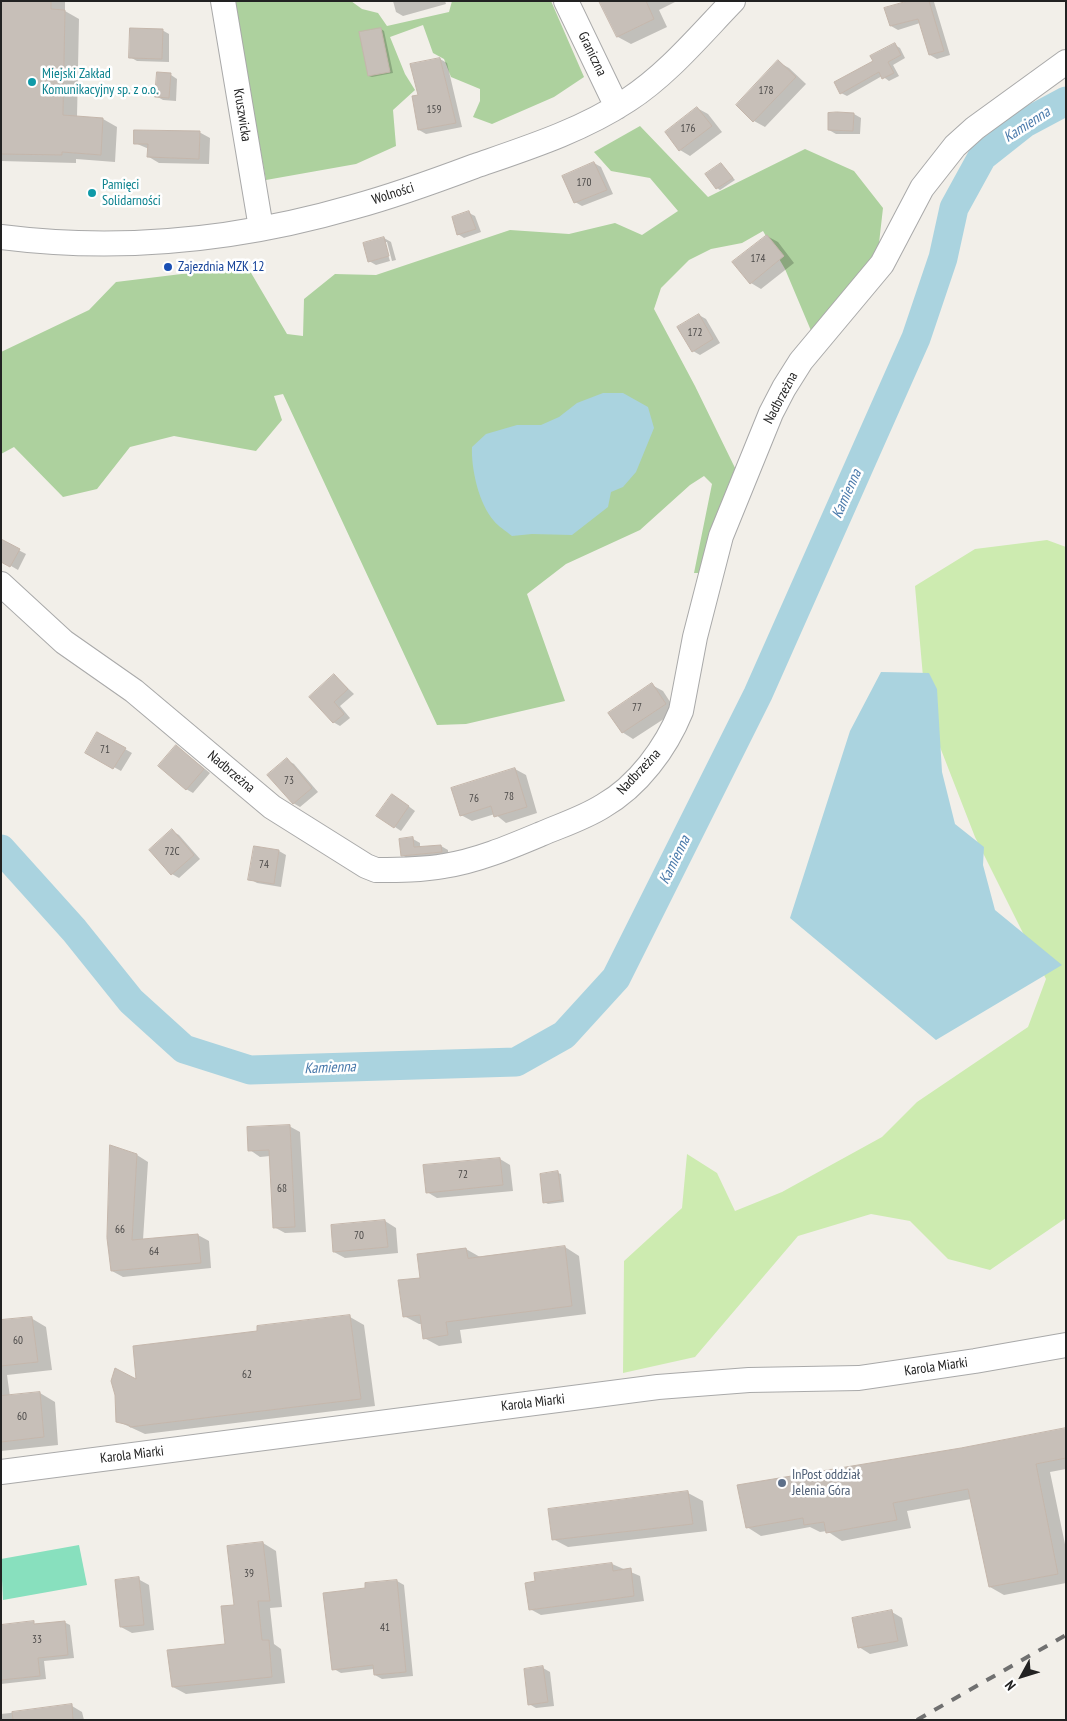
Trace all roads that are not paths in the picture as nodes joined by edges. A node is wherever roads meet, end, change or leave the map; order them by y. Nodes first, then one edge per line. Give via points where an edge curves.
1 (223, 1) edge
2 (566, 1) edge
3 (733, 1) edge
4 (1066, 62) edge
5 (617, 107) junction
6 (261, 228) junction
7 (1, 237) edge
8 (1, 584) edge
9 (1066, 1345) edge
10 (1, 1472) edge

1 - 6 street, Kruszwicka
2 - 5 street, Graniczna
3 - 5 street, Wolności via 658,76
4 - 8 street, Nadbrzeżna via 955,146 922,188 882,264 801,360 771,413 730,511 712,569 675,726 653,760 630,784 589,814 494,852 445,866 376,870 272,807 134,690 64,642
5 - 6 street, Wolności via 550,140 445,177 354,207
6 - 7 street, Wolności via 226,235 130,244 77,244
9 - 10 street, Karola Miarki via 859,1378 748,1380 658,1387

